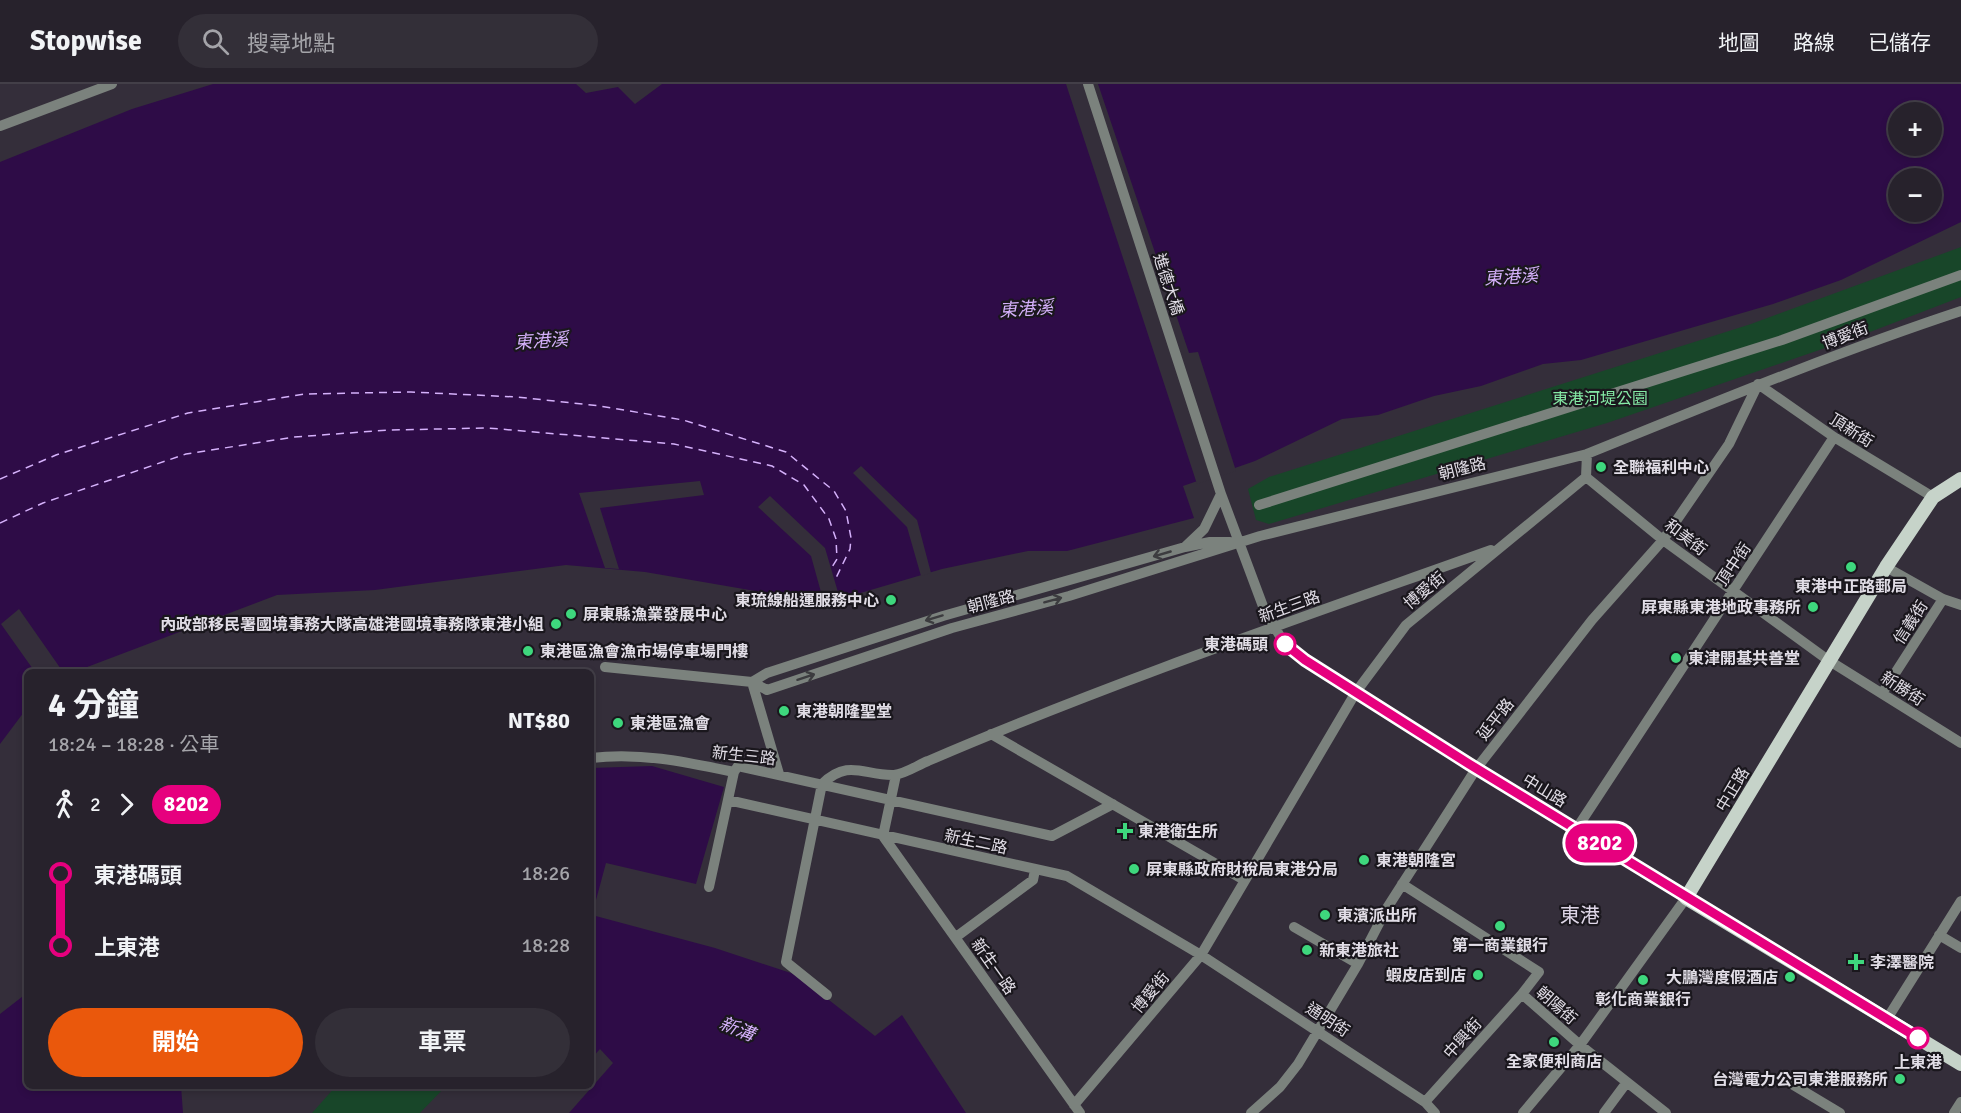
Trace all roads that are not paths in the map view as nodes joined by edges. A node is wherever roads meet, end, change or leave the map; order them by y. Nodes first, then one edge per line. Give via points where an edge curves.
1 (112, 84) edge
2 (1088, 84) edge
3 (0, 126) edge
4 (1961, 275) edge
5 (1961, 311) edge
6 (1758, 384) junction
7 (1834, 436) junction
8 (1587, 454) junction
9 (1586, 477) junction
10 (1961, 479) edge
11 (1221, 494) junction
12 (1933, 497) junction
13 (1259, 506) dead end
14 (1663, 540) junction
15 (1240, 542) junction
16 (1185, 547) junction
17 (1497, 548) junction
18 (1886, 567) junction
19 (1733, 591) junction
20 (1943, 599) junction
21 (1961, 605) edge
22 (1274, 627) junction
23 (1828, 660) junction
24 (605, 667) dead end
25 (752, 682) junction
26 (1356, 692) junction
27 (1883, 692) junction
28 (991, 734) junction
29 (1961, 743) edge
30 (594, 758) edge
31 (1476, 768) junction
32 (734, 772) junction
33 (779, 774) junction
34 (896, 775) junction
35 (822, 784) junction
36 (728, 800) junction
37 (890, 802) junction
38 (1113, 804) junction
39 (815, 819) junction
40 (1576, 828) junction
41 (883, 837) junction
42 (1035, 870) junction
43 (1244, 880) junction
44 (1402, 884) junction
45 (709, 887) dead end
46 (1686, 898) junction
47 (1961, 901) edge
48 (1294, 927) dead end
49 (1940, 935) junction
50 (956, 937) junction
51 (1961, 948) edge
52 (1201, 955) junction
53 (1358, 964) junction
54 (1522, 994) junction
55 (827, 995) dead end
56 (1887, 1019) junction
57 (1318, 1030) junction
58 (1580, 1045) junction
59 (1961, 1064) edge
60 (1785, 1080) dead end
61 (1626, 1082) junction
62 (1425, 1102) junction
63 (1961, 1102) edge
64 (1077, 1109) edge
65 (1253, 1113) edge
66 (1436, 1113) edge
67 (1523, 1113) edge
68 (1605, 1113) edge
69 (1666, 1113) edge
70 (1840, 1113) edge
71 (1954, 1113) edge

1 - 3 street
2 - 11 street, 進德大橋
4 - 13 street via 1782,340
5 - 6 street, 博愛街
6 - 7 street, 頂新街
6 - 8 street, 博愛街
6 - 14 street, 延平路 via 1729,444
7 - 12 street, 頂新街
7 - 19 street, 頂中街
8 - 9 street
8 - 15 street, 朝隆路
9 - 14 street, 和美街
9 - 17 street, 博愛街
10 - 12 main road, 中正路
11 - 15 street, 中山路
11 - 16 street via 1204,529
12 - 18 main road, 中正路
14 - 19 street, 和美街
14 - 31 street, 延平路 via 1592,620
15 - 16 street, 朝隆路
15 - 22 street, 中山路
25 -> 15 street, 朝隆路 via 767,690 952,628
16 -> 25 street, 朝隆路 via 925,621 766,673
17 - 22 street, 新生三路
17 - 26 street, 博愛街 via 1406,625
18 - 20 street
18 - 23 main road, 中正路
19 - 23 street, 和美街
19 - 40 street, 頂中街
20 - 21 street
20 - 27 street, 信義街
22 - 26 street, 中山路 via 1284,643 1305,660
22 - 28 street, 新生三路
23 - 27 street, 新勝街
23 - 46 main road, 中正路
24 - 25 street, 朝隆路
25 - 33 street
26 - 31 street, 中山路
26 - 43 street, 博愛街
27 - 29 street, 新勝街
28 - 34 street, 新生三路
28 - 38 street
30 - 32 street, 新生三路 via 668,758
31 - 40 street, 中山路
31 - 44 street, 延平路
32 - 33 street, 新生三路 via 738,766
32 - 36 street
33 - 35 street, 新生三路
34 - 35 street, 新生三路 via 843,770
34 - 37 street
35 - 37 street, 新生三路
35 - 39 street
36 - 39 street, 新生二路
36 - 45 street
37 - 38 street, 新生三路 via 1052,836
37 - 41 street
38 - 43 street
39 - 41 street, 新生二路
39 - 55 street via 786,962
40 - 46 street, 中山路
41 - 42 street, 新生二路
41 - 50 street, 新生一路
42 - 50 street via 1033,880
42 - 52 street, 新生二路 via 1067,876 1089,887
43 - 52 street, 博愛街
44 - 53 street, 延平路
44 - 54 street, 朝陽街 via 1539,972
46 - 56 main road, 中山路
46 - 58 street, 中正路
47 - 49 street
48 - 53 street
49 - 51 street
49 - 56 street
50 - 64 street, 新生一路
52 - 57 street, 通明街
52 - 64 street, 博愛街
53 - 57 street, 延平路
54 - 58 street, 朝陽街
54 - 62 street, 中興街
56 - 59 main road, 中山路
57 - 62 street, 通明街
57 - 65 street, 延平路 via 1283,1084
58 - 61 street, 朝陽街
58 - 67 street, 中正路
60 - 70 street
61 - 68 street
61 - 69 street, 朝陽街
62 - 66 street, 通明街
63 - 71 street

